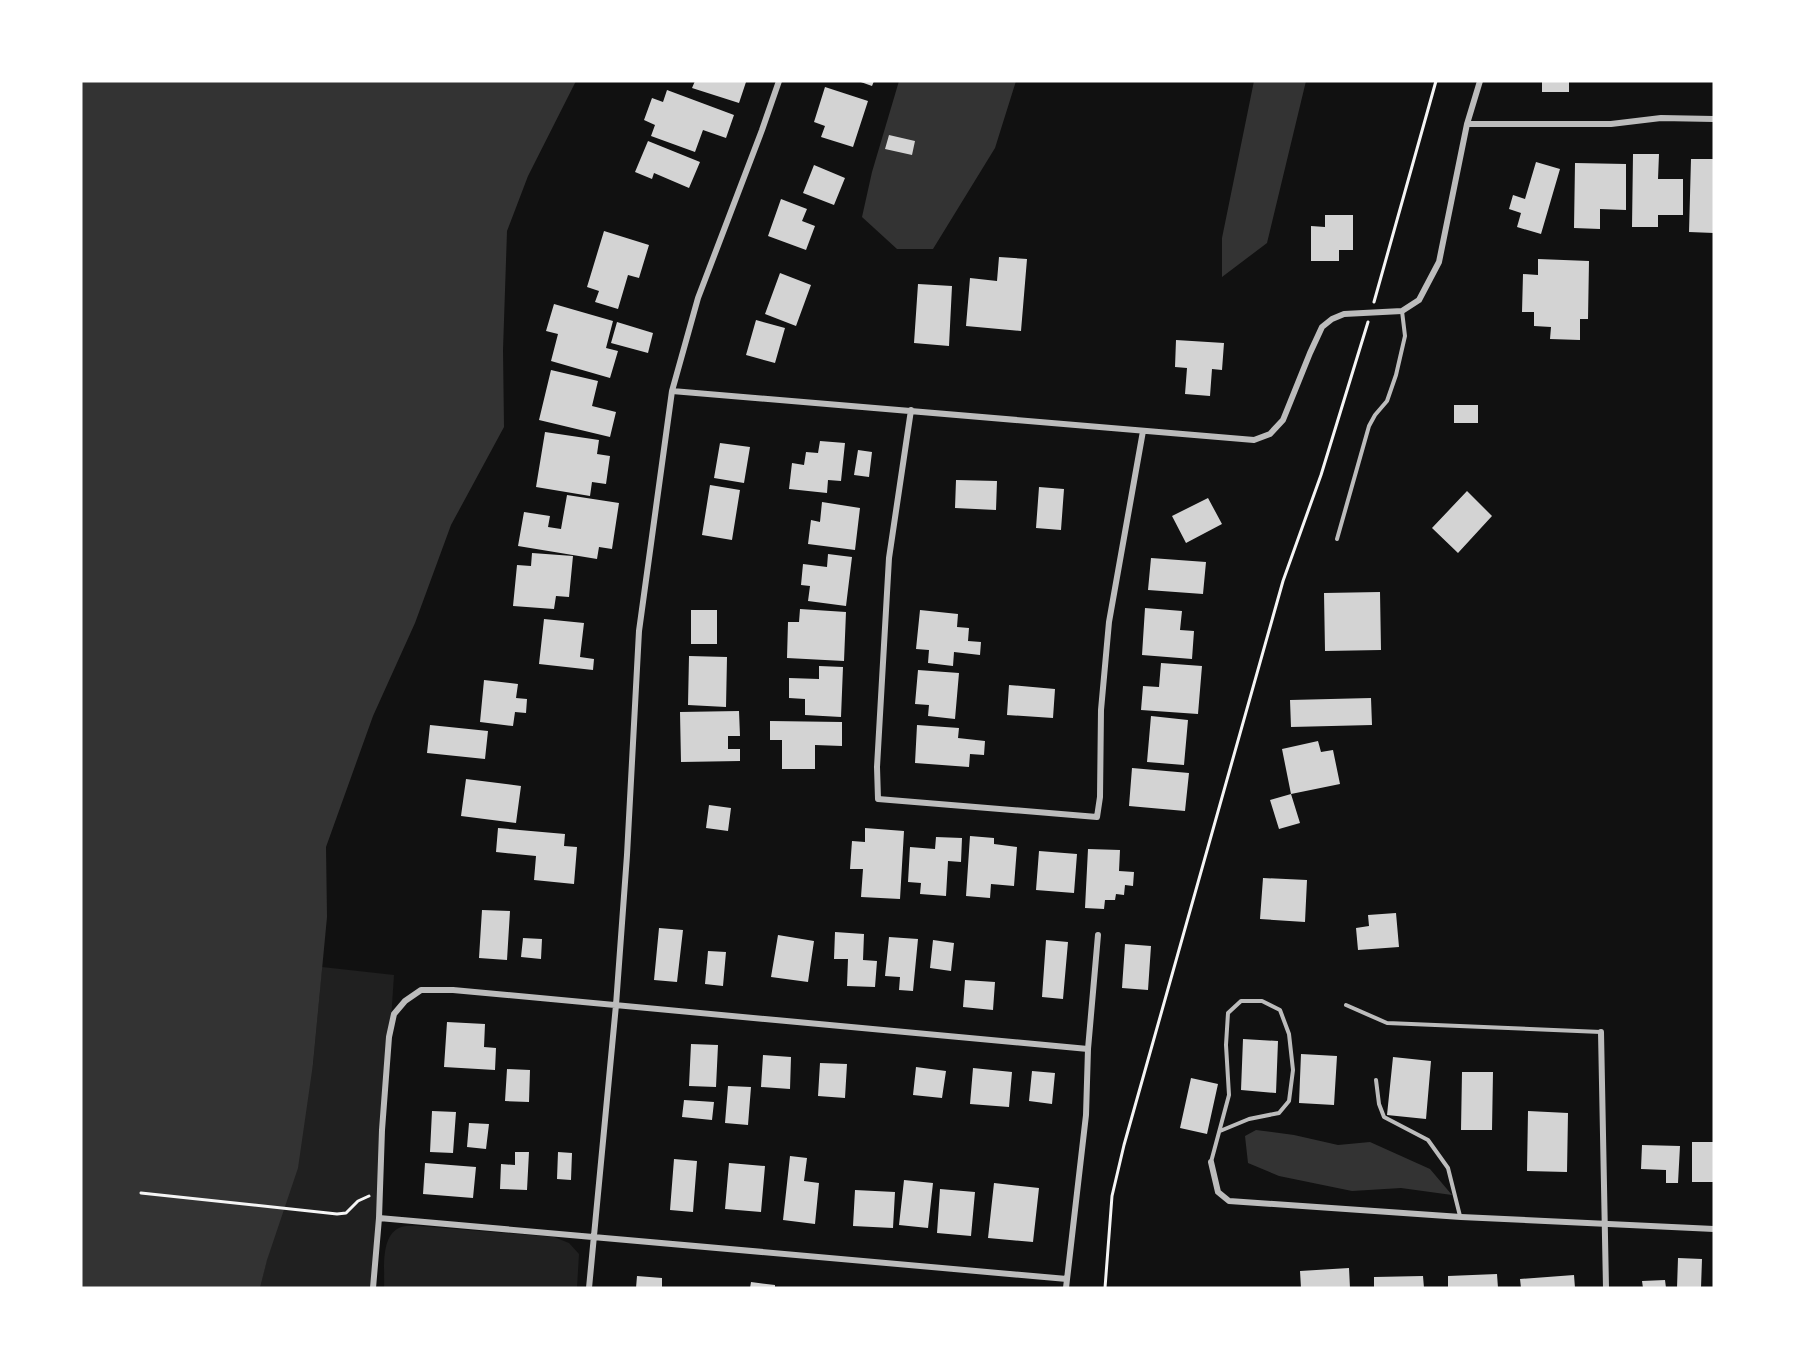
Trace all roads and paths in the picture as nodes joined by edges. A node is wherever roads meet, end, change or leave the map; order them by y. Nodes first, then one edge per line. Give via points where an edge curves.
1 (779, 81) edge
2 (1436, 81) edge
3 (1480, 81) edge
4 (1714, 119) edge
5 (1467, 124) junction
6 (1402, 311) junction
7 (1371, 312) junction
8 (672, 391) junction
9 (911, 410) junction
10 (1143, 431) junction
11 (1337, 539) dead end
12 (1098, 935) dead end
13 (616, 1005) junction
14 (1346, 1005) dead end
15 (1601, 1032) joint
16 (1089, 1049) junction
17 (1376, 1080) dead end
18 (1220, 1131) junction
19 (1211, 1162) joint
20 (141, 1193) dead end
21 (380, 1194) junction
22 (1461, 1217) junction
23 (379, 1218) junction
24 (1604, 1225) junction
25 (1714, 1229) edge
26 (594, 1236) junction
27 (1067, 1279) junction
28 (373, 1288) edge
29 (590, 1288) edge
30 (1066, 1288) edge
31 (1105, 1288) edge
32 (1606, 1288) edge

1 - 8 street via 698,298
2 - 7 path
3 - 5 street
4 - 5 street
5 - 6 street via 1439,262 1419,300
6 - 7 street
6 - 11 lane via 1405,336 1396,375 1387,401 1369,426
7 - 10 street via 1344,314 1322,327 1284,420 1270,434 1254,440
7 - 31 path via 1283,581 1124,1145 1112,1196
8 - 9 street
8 - 13 street via 639,631
9 - 10 street
9 - 10 street via 889,558 878,799 1097,817 1109,622
12 - 16 street
13 - 16 street
13 - 21 street via 453,990 421,990 405,1001 394,1014 389,1037
13 - 26 street
14 - 15 lane via 1387,1023
15 - 24 street
16 - 27 street via 1086,1115
17 - 22 lane via 1384,1117 1428,1140 1448,1168
18 - 18 lane via 1229,1095 1228,1013 1240,1002 1262,1001 1280,1010 1289,1034 1293,1070 1289,1101 1279,1113 1249,1119
18 - 19 lane
19 - 22 street via 1218,1192 1229,1201
20 - 21 path via 336,1214 346,1213 358,1201
21 - 23 street
22 - 24 street
23 - 26 street
23 - 28 street
24 - 25 street
24 - 32 street
26 - 27 street
26 - 29 street
27 - 30 street

